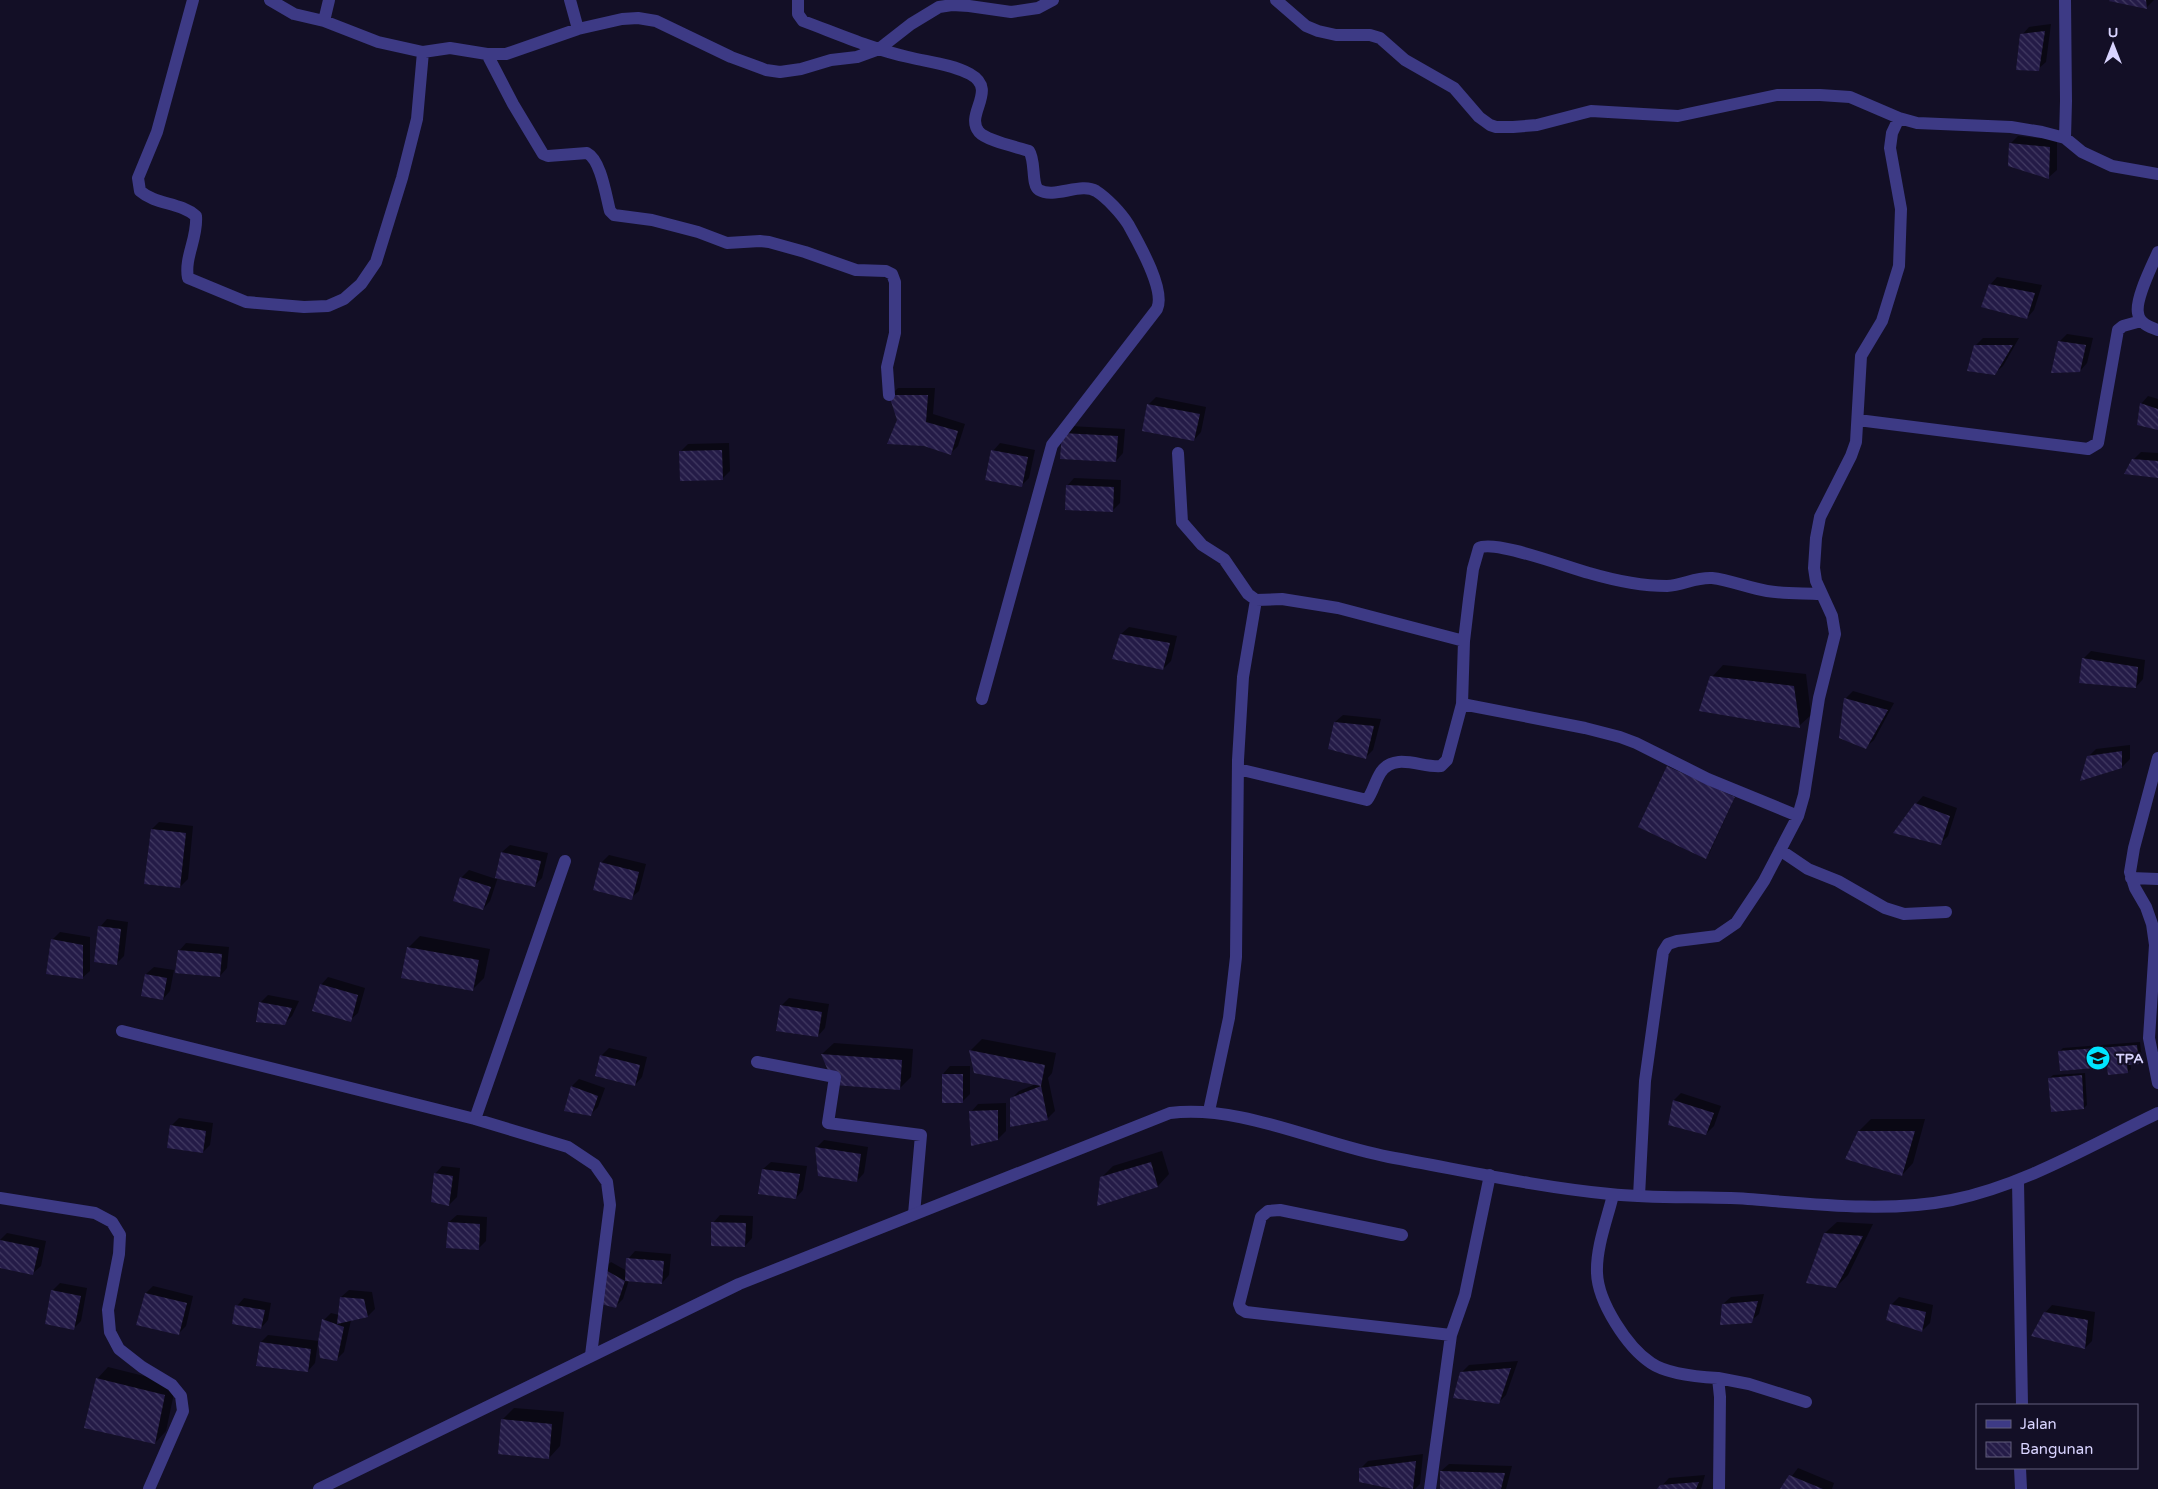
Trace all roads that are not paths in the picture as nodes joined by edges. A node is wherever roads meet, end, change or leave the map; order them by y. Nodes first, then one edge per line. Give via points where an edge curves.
1 (192, 0) edge
2 (270, 0) edge
3 (329, 0) edge
4 (570, 0) edge
5 (798, 0) edge
6 (1054, 0) edge
7 (1276, 0) edge
8 (2065, 0) edge
9 (324, 21) junction
10 (578, 29) junction
11 (879, 49) junction
12 (423, 52) junction
13 (487, 54) junction
14 (1899, 118) junction
15 (2065, 138) junction
16 (2158, 174) edge
17 (2158, 252) edge
18 (2141, 321) junction
19 (2158, 330) edge
20 (889, 395) dead end
21 (1858, 420) junction
22 (1178, 453) dead end
23 (1820, 594) junction
24 (1256, 600) junction
25 (1464, 641) junction
26 (982, 699) dead end
27 (1462, 704) junction
28 (2158, 758) edge
29 (1238, 769) junction
30 (1798, 816) junction
31 (1780, 850) junction
32 (565, 861) dead end
33 (2131, 878) junction
34 (2158, 879) edge
35 (1946, 912) dead end
36 (122, 1031) dead end
37 (757, 1062) dead end
38 (2158, 1083) edge
39 (1209, 1111) junction
40 (2158, 1113) edge
41 (475, 1119) junction
42 (1490, 1175) junction
43 (2018, 1181) junction
44 (1613, 1195) junction
45 (1639, 1196) junction
46 (0, 1198) edge
47 (914, 1214) junction
48 (1402, 1235) dead end
49 (1451, 1335) junction
50 (590, 1355) junction
51 (1718, 1378) junction
52 (1806, 1402) dead end
53 (2022, 1404) edge
54 (2020, 1469) edge
55 (149, 1489) edge
56 (319, 1489) edge
57 (1430, 1489) edge
58 (1719, 1489) edge
59 (2021, 1489) edge

1 - 12 street via 157,132 138,178 140,191 148,198 188,210 196,216 197,228 188,278 246,302 328,306 344,299 361,284 376,262 402,178 417,119
2 - 9 street via 294,14
3 - 9 street
4 - 10 street
5 - 11 street via 798,14 803,21
6 - 11 street via 1038,8 1011,12 969,6 939,7
7 - 14 street via 1318,32 1380,38 1405,60 1454,88 1485,122 1496,127 1537,125 1591,111 1678,116 1777,95 1850,98
8 - 15 street
9 - 12 street via 378,42
10 - 11 street via 622,19 656,21 731,57 774,72 857,57
10 - 13 street via 506,54
11 - 26 street via 972,75 980,84 983,95 976,112 976,126 980,133 1029,151 1034,158 1038,189 1069,191 1084,188 1095,191 1108,202 1127,223 1156,282 1157,309 1052,445
12 - 13 street via 450,48
13 - 20 street via 543,154 587,153 592,156 614,216 652,220 727,243 760,240 856,270 892,274 896,282 895,333 888,364
14 - 15 street via 1917,123 2010,127
14 - 21 street via 1890,148 1901,209 1900,266 1882,321 1861,356
15 - 16 street via 2082,152 2112,166
17 - 18 street via 2138,304
18 - 19 street
18 - 21 street via 2118,330 2098,443 2093,448
21 - 23 street via 1851,456 1820,517 1814,554
22 - 24 street via 1182,522 1202,545 1224,559 1248,594
23 - 25 street via 1767,591 1710,578 1667,586 1647,585 1485,545 1479,548 1473,569
23 - 30 street via 1832,616 1836,634 1819,698
24 - 25 street via 1282,599 1338,608
24 - 29 street via 1244,677
25 - 27 street
27 - 29 street via 1447,760 1441,766 1393,762 1380,774 1367,800
27 - 30 street via 1636,742 1715,782
28 - 33 street via 2134,848
29 - 39 street via 1236,957 1229,1018
30 - 31 street
31 - 35 street via 1808,869 1838,881 1885,908 1904,914
31 - 45 street via 1736,923 1717,936 1668,944 1663,952 1645,1081
32 - 41 street
33 - 34 street
33 - 38 street via 2146,907 2155,945 2149,1038
36 - 41 street
37 - 47 street via 835,1077 828,1123 922,1136
39 - 42 street via 1361,1152
39 - 47 street via 1184,1111 1155,1118
40 - 43 street
41 - 50 street via 568,1147 595,1165 607,1182 610,1206
42 - 44 street
42 - 49 street via 1465,1295
43 - 45 street via 1951,1200 1902,1205 1842,1206 1732,1198
43 - 53 street
44 - 45 street
44 - 51 street via 1597,1259 1597,1274 1599,1288 1617,1324 1652,1364
46 - 55 street via 95,1213 112,1222 120,1235 120,1254 108,1310 110,1332 119,1350 172,1385 181,1396 183,1411
47 - 50 street via 739,1284
48 - 49 street via 1280,1210 1268,1211 1261,1217 1239,1304 1241,1309
49 - 57 street
50 - 56 street
51 - 52 street
51 - 58 street
54 - 59 street

